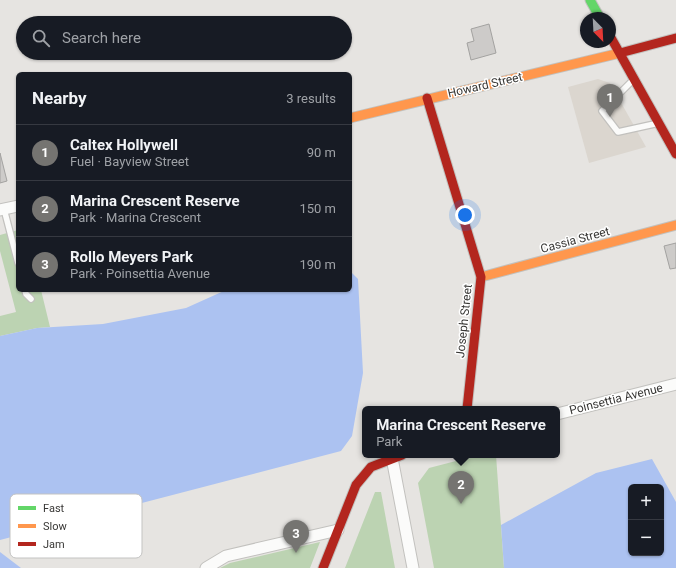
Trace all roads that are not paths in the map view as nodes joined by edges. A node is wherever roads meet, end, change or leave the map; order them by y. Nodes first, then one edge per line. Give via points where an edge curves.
1 (590, 0) edge
2 (597, 12) edge
3 (676, 38) edge
4 (616, 47) edge
5 (620, 54) junction
6 (634, 79) junction
7 (427, 98) junction
8 (352, 117) edge
9 (659, 123) junction
10 (676, 154) edge
11 (16, 206) edge
12 (2, 210) edge
13 (676, 225) edge
14 (16, 256) edge
15 (481, 277) junction
16 (26, 292) edge
17 (31, 299) dead end
18 (676, 384) edge
19 (467, 406) edge
20 (560, 413) edge
21 (393, 458) edge
22 (398, 458) edge
23 (338, 530) junction
24 (206, 568) edge
25 (323, 568) edge
26 (413, 568) edge

1 - 2 street
3 - 5 street, Howard Street
4 - 5 street
5 - 6 street
5 - 7 street, Howard Street
6 - 9 street
6 - 9 lane via 602,111 618,132
7 - 8 street, Howard Street
7 - 15 street, Joseph Street
9 - 10 street
11 - 12 street
12 - 14 lane
13 - 15 street, Cassia Street
15 - 19 street, Joseph Street
16 - 17 lane
18 - 20 street, Poinsettia Avenue
21 - 23 street via 371,467 356,485
22 - 26 street
23 - 24 street via 226,556
23 - 25 street

